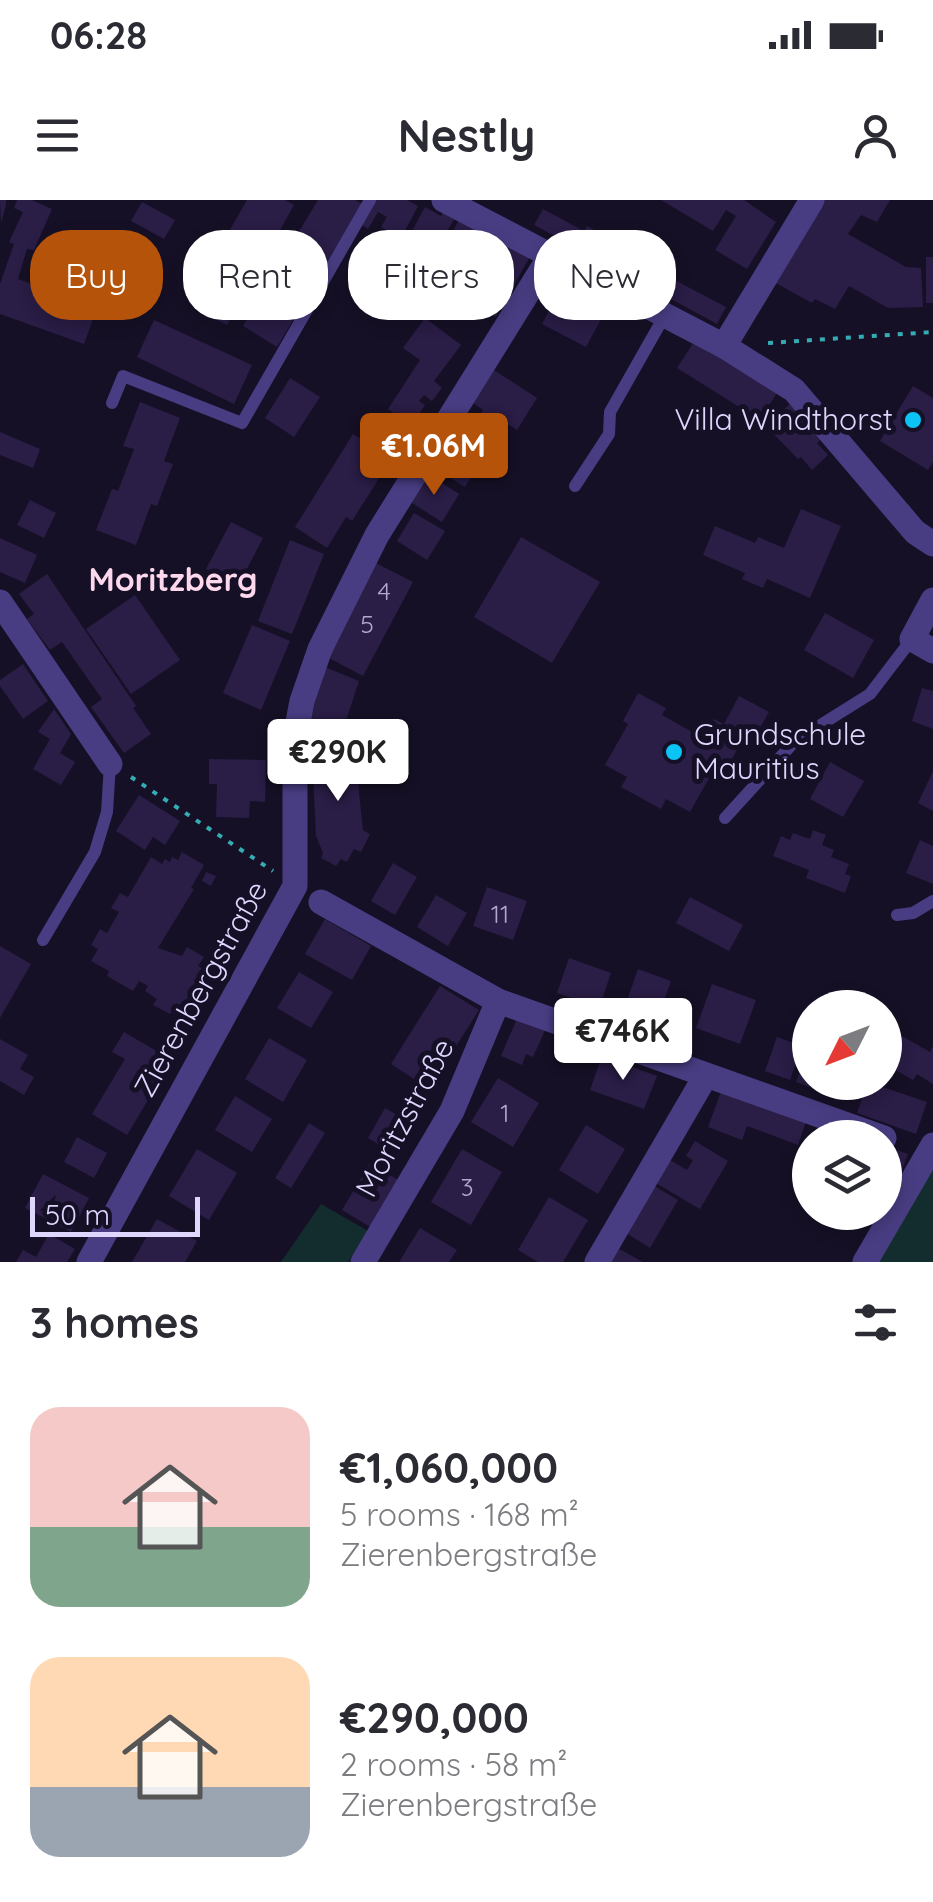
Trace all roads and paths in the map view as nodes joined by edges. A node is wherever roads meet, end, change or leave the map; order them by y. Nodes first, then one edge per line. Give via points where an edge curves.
1 (370, 200) edge
2 (444, 200) edge
3 (812, 200) edge
4 (534, 246) edge
5 (534, 284) edge
6 (662, 320) edge
7 (675, 320) edge
8 (933, 332) edge
9 (724, 346) junction
10 (112, 402) dead end
11 (574, 486) dead end
12 (933, 544) edge
13 (933, 600) edge
14 (0, 602) edge
15 (922, 645) edge
16 (110, 764) junction
17 (724, 818) dead end
18 (295, 886) junction
19 (933, 901) edge
20 (321, 902) dead end
21 (898, 915) dead end
22 (42, 940) dead end
23 (498, 1001) junction
24 (705, 1077) junction
25 (831, 1120) edge
26 (902, 1142) edge
27 (930, 1149) edge
28 (89, 1262) edge
29 (363, 1262) edge
30 (597, 1262) edge
31 (865, 1262) edge

1 - 10 lane via 242,423 123,376
2 - 4 street
3 - 9 street
5 - 18 street, Zierenbergstraße via 377,536 320,649 295,738
6 - 11 lane via 610,412 610,434
7 - 9 street
8 - 9 path
9 - 12 street via 794,390 915,532
13 - 15 street
14 - 16 street
15 - 17 lane via 870,694 795,741
16 - 18 path
16 - 22 lane via 94,852
18 - 28 street, Zierenbergstraße
19 - 21 lane
20 - 23 street
23 - 24 street
23 - 29 street, Moritzstraße via 452,1111
24 - 25 street
24 - 30 street
26 - 27 street
27 - 31 street

